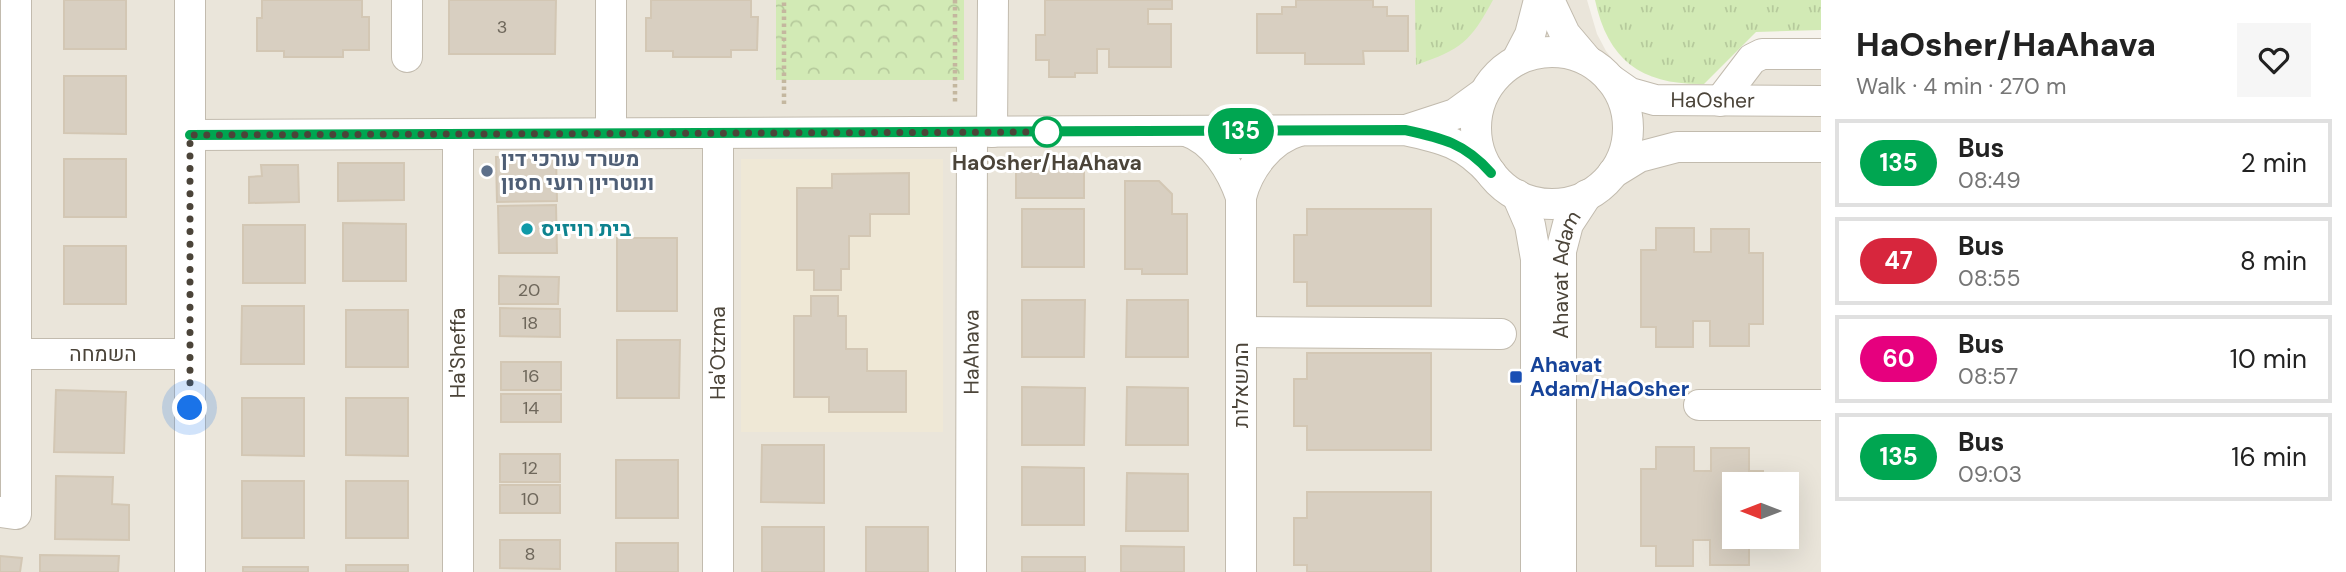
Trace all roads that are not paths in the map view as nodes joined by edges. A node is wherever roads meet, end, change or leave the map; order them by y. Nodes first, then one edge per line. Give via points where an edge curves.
1 (16, 0) edge
2 (190, 0) edge
3 (407, 0) edge
4 (611, 0) edge
5 (993, 0) edge
6 (1539, 0) edge
7 (1549, 0) edge
8 (1821, 54) edge
9 (407, 57) dead end
10 (1517, 60) junction
11 (1587, 60) junction
12 (1610, 79) junction
13 (1485, 93) junction
14 (1720, 101) junction
15 (1821, 101) edge
16 (1405, 130) junction
17 (1186, 131) junction
18 (1299, 131) junction
19 (973, 132) junction
20 (718, 133) junction
21 (458, 134) junction
22 (611, 134) junction
23 (190, 135) junction
24 (1813, 150) edge
25 (1491, 173) junction
26 (1613, 173) junction
27 (1517, 195) junction
28 (1587, 195) junction
29 (1241, 197) junction
30 (8, 257) edge
31 (1241, 332) junction
32 (1501, 334) dead end
33 (16, 354) junction
34 (190, 354) junction
35 (1699, 405) dead end
36 (1821, 405) edge
37 (0, 512) edge
38 (190, 572) edge
39 (457, 572) edge
40 (718, 572) edge
41 (971, 572) edge
42 (1241, 572) edge
43 (1536, 572) edge
44 (1560, 572) edge

1 - 30 street
2 - 23 street
3 - 9 street
4 - 22 street
5 - 19 street, HaAhava
6 - 10 street via 1530,35
7 - 11 street via 1565,34
8 - 14 street via 1762,54 1752,59
10 - 11 street via 1552,51
10 - 13 street via 1498,74
11 - 12 street
12 - 14 street, HaOsher via 1647,99
12 - 26 street via 1624,104 1628,128 1624,152
13 - 16 street via 1455,114
13 - 25 street via 1477,116 1477,140
14 - 15 street, HaOsher
16 - 18 street
16 - 25 street via 1454,143
17 - 18 street
17 - 19 street
17 - 29 street, המשאלות via 1220,157
18 - 29 street, המשאלות via 1262,157
19 - 20 street
19 - 41 street, HaAhava
20 - 22 street
20 - 40 street, Ha'Otzma
21 - 22 street
21 - 23 street
21 - 39 street, Ha'Sheffa
23 - 34 street
24 - 26 street via 1677,147 1639,157
25 - 27 street
26 - 28 street
27 - 28 street via 1552,204
27 - 43 street, Ahavat Adam via 1531,225 1536,259
28 - 44 street, Ahavat Adam via 1568,223 1561,251
29 - 31 street, המשאלות
30 - 33 street
31 - 32 street
31 - 42 street, המשאלות
33 - 34 street, השמחה
33 - 37 street via 16,514
34 - 38 street
35 - 36 street

